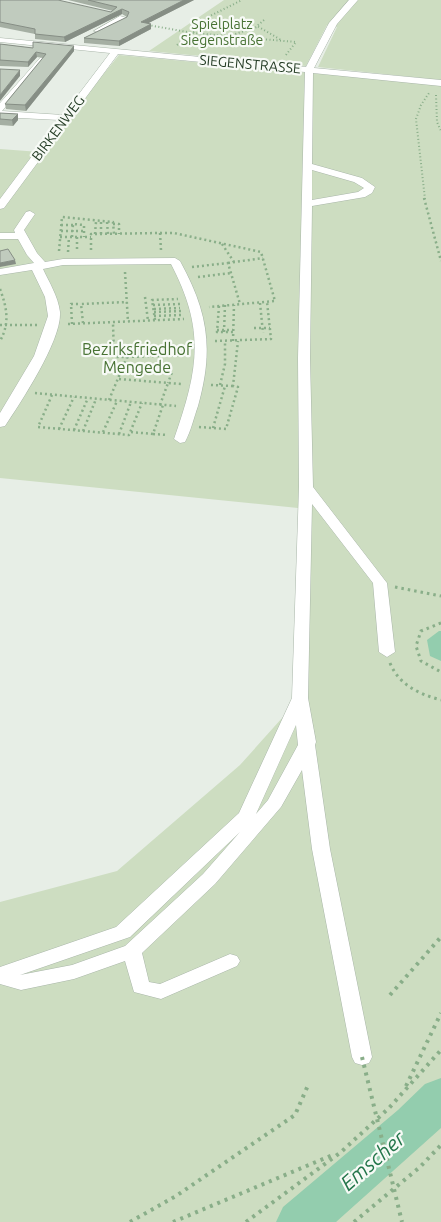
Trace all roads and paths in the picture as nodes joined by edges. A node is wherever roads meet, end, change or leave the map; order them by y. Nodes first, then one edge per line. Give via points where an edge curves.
1 (242, 0) edge
2 (354, 0) edge
3 (122, 19) joint
4 (264, 20) dead end
5 (257, 27) junction
6 (193, 32) junction
7 (231, 36) dead end
8 (0, 40) edge
9 (284, 41) junction
10 (67, 46) junction
11 (92, 49) junction
12 (116, 51) junction
13 (162, 56) junction
14 (40, 60) edge
15 (278, 67) junction
16 (309, 70) junction
17 (15, 71) edge
18 (30, 72) junction
19 (441, 83) edge
20 (0, 109) edge
21 (0, 114) edge
22 (61, 118) junction
23 (441, 131) edge
24 (308, 166) junction
25 (0, 192) edge
26 (306, 204) junction
27 (0, 206) edge
28 (30, 214) dead end
29 (96, 222) junction
30 (101, 222) junction
31 (107, 222) junction
32 (113, 224) junction
33 (61, 225) junction
34 (73, 225) junction
35 (72, 231) junction
36 (84, 231) junction
37 (61, 232) junction
38 (160, 233) junction
39 (95, 234) junction
40 (101, 234) junction
41 (108, 234) junction
42 (114, 234) junction
43 (119, 234) junction
44 (2, 236) dead end
45 (22, 236) junction
46 (70, 237) junction
47 (77, 237) junction
48 (84, 237) junction
49 (91, 237) junction
50 (60, 238) junction
51 (221, 243) junction
52 (68, 252) junction
53 (77, 252) junction
54 (263, 258) junction
55 (125, 261) junction
56 (162, 261) junction
57 (441, 261) edge
58 (234, 262) junction
59 (228, 263) junction
60 (39, 265) junction
61 (0, 272) edge
62 (231, 273) junction
63 (182, 274) junction
64 (0, 289) edge
65 (145, 297) dead end
66 (127, 302) junction
67 (267, 302) junction
68 (260, 303) junction
69 (81, 304) junction
70 (240, 304) junction
71 (234, 305) junction
72 (219, 306) junction
73 (225, 306) junction
74 (197, 309) junction
75 (154, 311) junction
76 (0, 316) edge
77 (7, 317) junction
78 (155, 320) junction
79 (148, 321) junction
80 (128, 322) junction
81 (113, 323) junction
82 (51, 324) junction
83 (72, 324) junction
84 (83, 324) junction
85 (0, 325) edge
86 (6, 326) junction
87 (254, 328) dead end
88 (263, 328) junction
89 (270, 328) junction
90 (224, 331) junction
91 (233, 331) junction
92 (263, 333) dead end
93 (2, 335) edge
94 (0, 341) edge
95 (225, 341) junction
96 (233, 341) junction
97 (238, 341) junction
98 (202, 342) junction
99 (203, 354) junction
100 (127, 357) junction
101 (123, 370) junction
102 (119, 379) junction
103 (168, 383) junction
104 (197, 384) junction
105 (220, 385) junction
106 (226, 386) junction
107 (233, 386) junction
108 (19, 392) junction
109 (52, 395) junction
110 (74, 397) junction
111 (88, 398) junction
112 (97, 399) junction
113 (109, 400) junction
114 (117, 401) junction
115 (131, 402) junction
116 (142, 403) junction
117 (161, 405) junction
118 (190, 407) junction
119 (0, 423) edge
120 (184, 426) junction
121 (213, 428) junction
122 (59, 429) junction
123 (74, 430) junction
124 (83, 431) junction
125 (103, 432) junction
126 (130, 432) junction
127 (119, 434) junction
128 (152, 434) junction
129 (167, 435) dead end
130 (180, 439) dead end
131 (306, 487) junction
132 (380, 583) junction
133 (441, 596) edge
134 (441, 624) edge
135 (387, 652) joint
136 (441, 672) edge
137 (300, 698) junction
138 (441, 700) edge
139 (308, 742) junction
140 (441, 937) edge
141 (132, 951) junction
142 (230, 961) dead end
143 (0, 976) edge
144 (390, 995) dead end
145 (441, 1014) edge
146 (441, 1050) edge
147 (362, 1058) joint
148 (309, 1083) dead end
149 (404, 1091) junction
150 (441, 1145) edge
151 (340, 1152) junction
152 (130, 1222) edge
153 (173, 1222) edge
154 (246, 1222) edge
155 (354, 1222) edge
156 (402, 1222) edge

1 - 6 path via 208,17
2 - 16 street via 345,7 329,31
3 - 6 path
3 - 10 street
4 - 5 path
5 - 7 path
5 - 9 path
6 - 9 path
6 - 13 path
8 - 10 street, SIEGENSTRASSE
9 - 15 path via 296,42
10 - 11 street, SIEGENSTRASSE
11 - 12 street, SIEGENSTRASSE
11 - 12 street via 105,40 130,45
12 - 13 street, SIEGENSTRASSE
12 - 22 street, BIRKENWEG
13 - 15 street, SIEGENSTRASSE
14 - 18 street
15 - 16 street, SIEGENSTRASSE
16 - 19 street, SIEGENSTRASSE
16 - 24 street
17 - 18 street
18 - 20 street
21 - 22 street
22 - 25 street
22 - 27 street, BIRKENWEG
23 - 57 path via 437,122 437,90 429,93 421,105 416,129 422,189
24 - 26 street
24 - 26 street via 370,186 361,195
26 - 131 street
28 - 45 street via 19,230
29 - 30 path
29 - 33 path via 62,217
29 - 39 path
30 - 31 path
30 - 40 path
31 - 32 path
31 - 41 path
32 - 42 path
32 - 43 path via 120,224
33 - 34 path
33 - 37 path
34 - 35 path
34 - 36 path via 84,225
35 - 36 path
35 - 37 path
35 - 46 path
36 - 48 path
37 - 50 path
38 - 43 path
38 - 51 path
38 - 56 path
39 - 40 path
39 - 49 path
40 - 41 path
41 - 42 path
42 - 43 path
44 - 45 street
45 - 60 street
46 - 47 path
46 - 50 path
46 - 52 path
47 - 48 path
47 - 53 path
48 - 49 path
49 - 53 path via 91,252
50 - 52 path via 59,253
51 - 54 path via 261,252
51 - 58 path
52 - 53 path
54 - 58 path
54 - 67 path via 275,301
55 - 56 street
55 - 60 street
55 - 66 path
56 - 63 street via 175,261
58 - 59 path
59 - 62 path
59 - 63 path
60 - 61 street
60 - 82 street via 54,316
62 - 63 path
62 - 70 path
63 - 74 street
64 - 77 path via 8,309
65 - 79 path
66 - 69 path
66 - 80 path
67 - 68 path
67 - 89 path
68 - 70 path
68 - 88 path
69 - 83 path via 71,304
69 - 84 path
70 - 71 path
71 - 73 path
71 - 91 path
72 - 73 path
72 - 74 path
72 - 90 path via 217,330
73 - 90 path
74 - 75 path
74 - 75 path
74 - 75 path via 152,300
74 - 78 path
74 - 98 street
75 - 78 path
76 - 77 path
77 - 86 path
78 - 79 path
79 - 80 path
80 - 81 path
81 - 84 path
81 - 100 path via 114,357
82 - 83 path
82 - 86 path
82 - 108 street via 45,345
83 - 84 path
85 - 86 path
86 - 93 path
87 - 88 path
88 - 89 path
88 - 92 path
89 - 97 path via 271,338
90 - 91 path
91 - 96 path
93 - 94 path
95 - 96 path
95 - 98 path
95 - 105 path via 225,364
96 - 97 path
97 - 107 path
98 - 99 street
99 - 100 path
99 - 104 street
100 - 101 path
101 - 102 path
101 - 103 path via 172,372
102 - 103 path
102 - 113 path
103 - 104 path
103 - 117 path
104 - 105 path
104 - 118 street
105 - 106 path
106 - 107 path
106 - 121 path
107 - 121 path via 238,387 226,429
108 - 109 path
108 - 119 street
109 - 110 path
109 - 122 path via 38,427
110 - 111 path
110 - 122 path
111 - 112 path
111 - 123 path
112 - 113 path
112 - 124 path
113 - 114 path
114 - 115 path
114 - 125 path
115 - 116 path
115 - 127 path
116 - 117 path
116 - 126 path
117 - 118 path
117 - 128 path
118 - 120 street
120 - 121 path
120 - 130 street
122 - 123 path
123 - 124 path
124 - 125 path
125 - 127 path
126 - 127 path via 129,435
126 - 128 path
128 - 129 path
131 - 132 street
131 - 137 street
132 - 133 path
132 - 135 street
134 - 136 path via 420,630 415,641 421,661
135 - 138 path via 393,673 404,684
137 - 139 street
137 - 143 street via 246,816 123,932
139 - 141 street via 275,803 209,879
139 - 147 street via 322,849
140 - 144 path
141 - 142 street via 142,986 161,992
141 - 143 street via 74,972 21,983
145 - 149 path
146 - 149 path
147 - 156 path, bridge
148 - 152 path via 295,1115 176,1196
149 - 151 path
150 - 155 path via 420,1167
151 - 153 path
151 - 154 path

